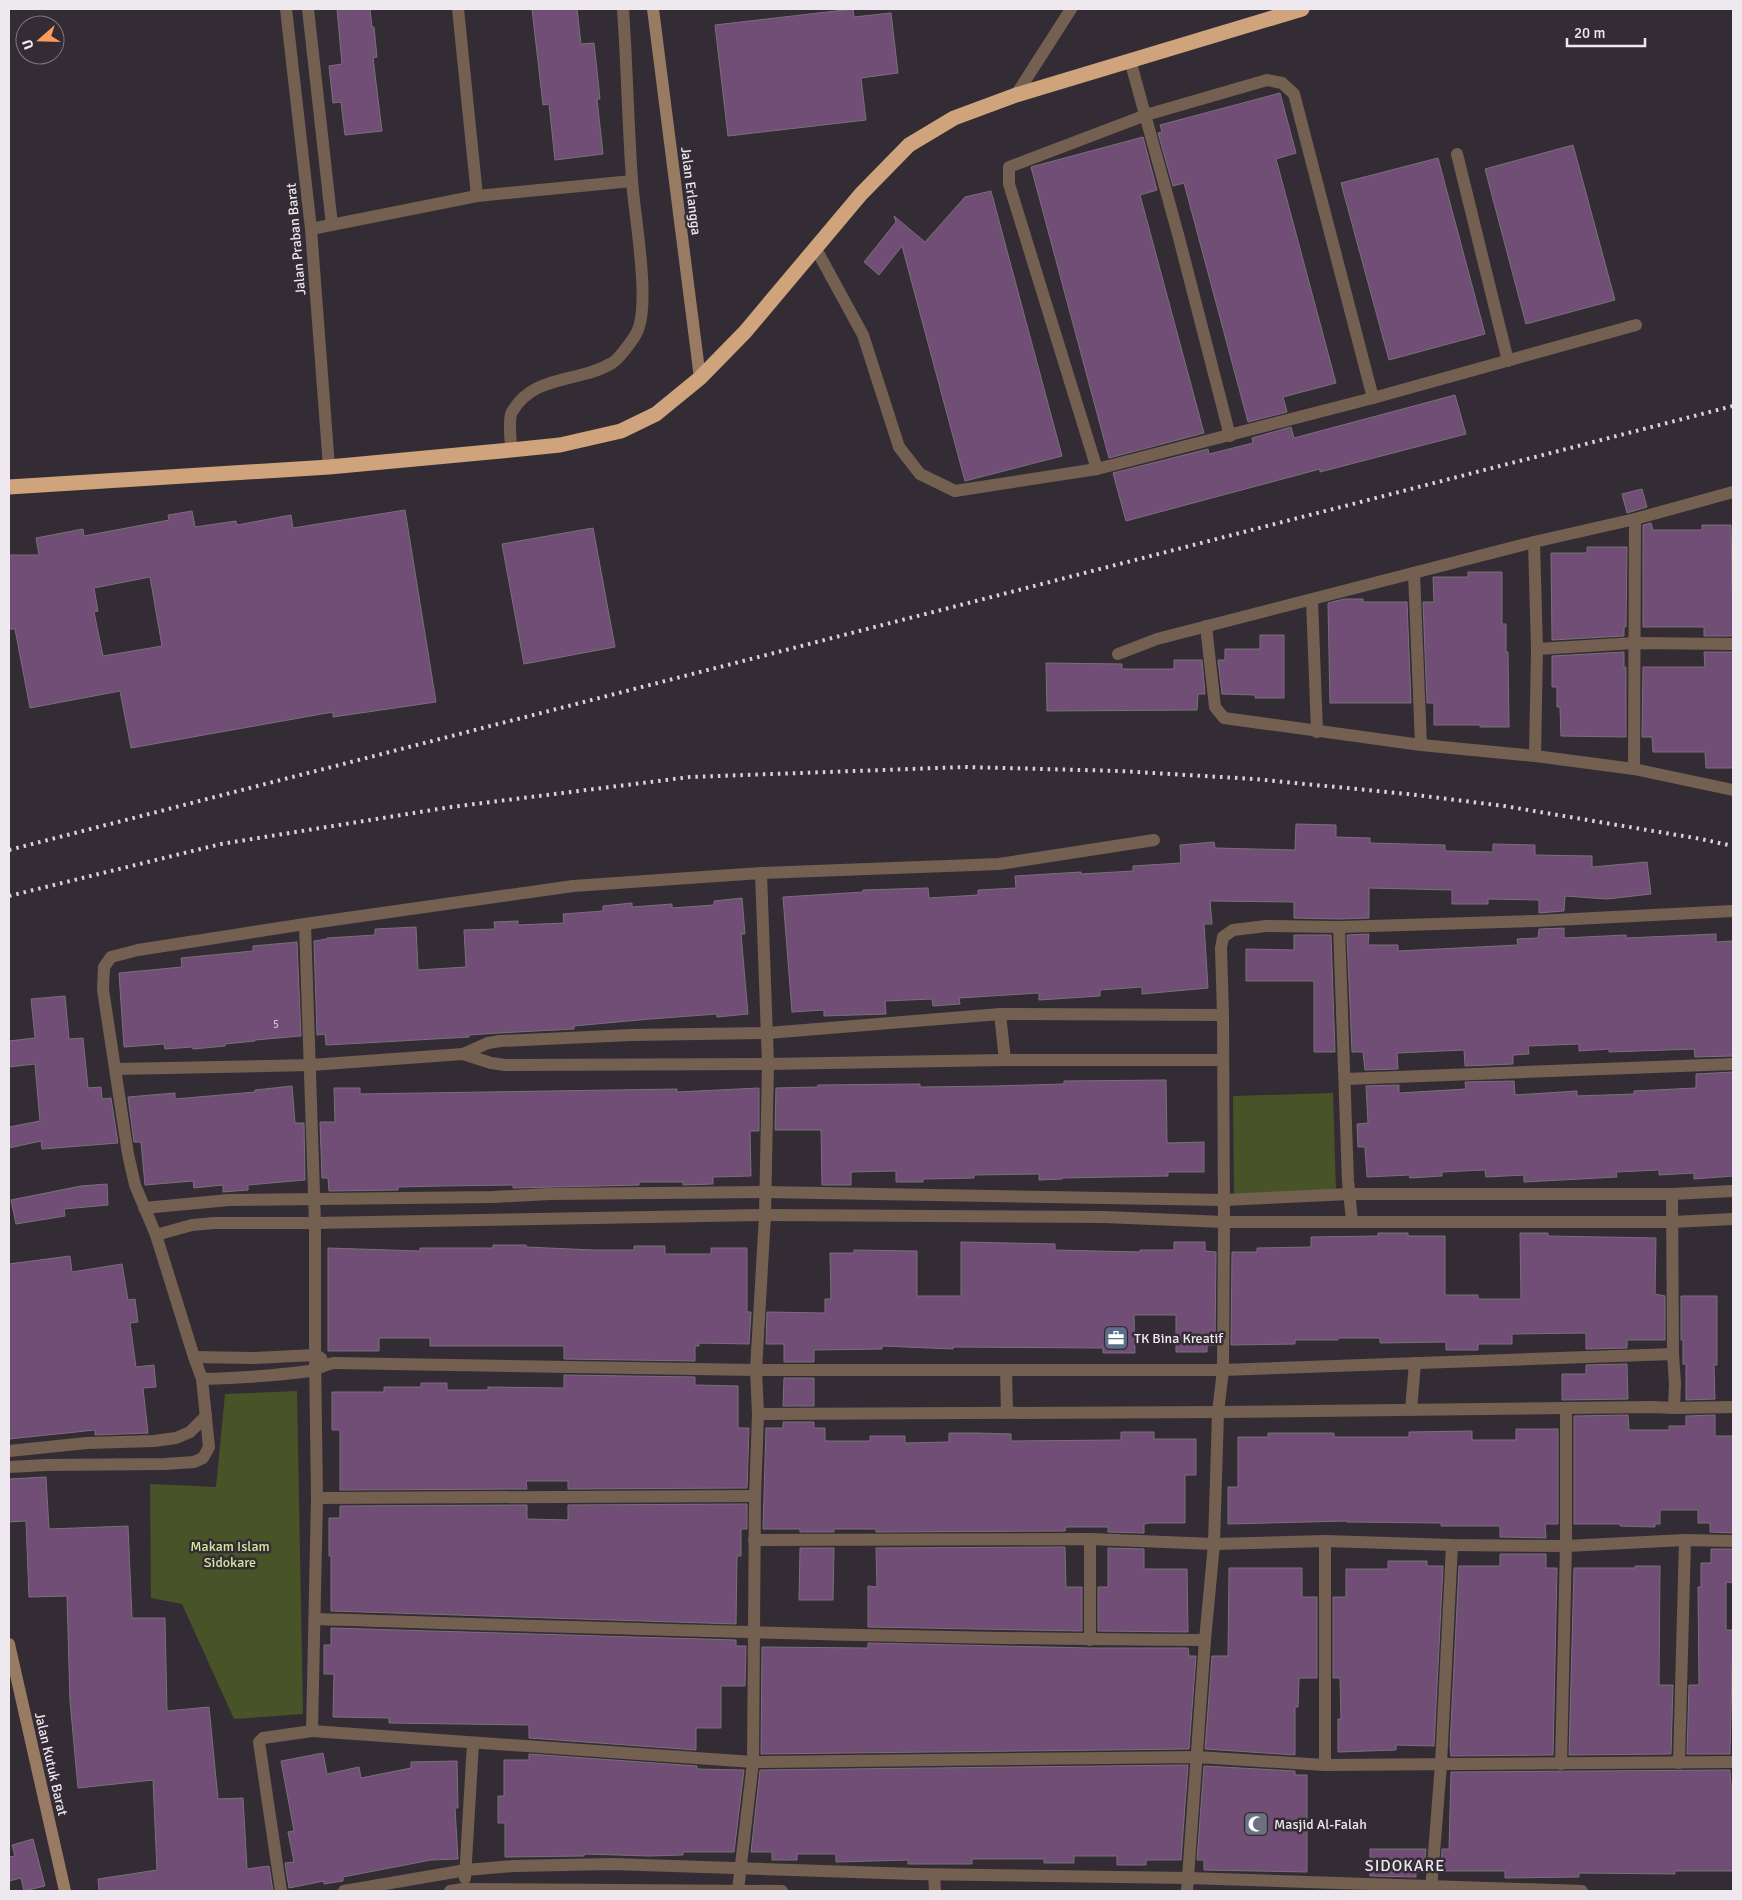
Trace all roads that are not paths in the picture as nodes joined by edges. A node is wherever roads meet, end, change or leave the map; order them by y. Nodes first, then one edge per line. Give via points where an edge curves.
1 (286, 9) edge
2 (308, 9) edge
3 (458, 9) edge
4 (623, 9) edge
5 (653, 9) edge
6 (1071, 9) edge
7 (1302, 9) edge
8 (1130, 60) junction
9 (1016, 95) junction
10 (1146, 115) junction
11 (1457, 154) dead end
12 (632, 181) junction
13 (477, 196) junction
14 (332, 225) junction
15 (311, 229) junction
16 (815, 247) junction
17 (1636, 326) dead end
18 (1508, 361) junction
19 (700, 378) junction
20 (1373, 398) junction
21 (1230, 436) junction
22 (510, 450) junction
23 (329, 466) junction
24 (1097, 470) junction
25 (9, 487) edge
26 (1733, 492) edge
27 (1635, 519) junction
28 (1534, 542) junction
29 (1414, 572) junction
30 (1312, 600) junction
31 (1206, 626) junction
32 (1635, 643) junction
33 (1733, 644) edge
34 (1537, 649) junction
35 (1118, 654) dead end
36 (1317, 732) junction
37 (1421, 745) junction
38 (1535, 756) junction
39 (1634, 769) junction
40 (1733, 790) edge
41 (1154, 840) dead end
42 (761, 873) junction
43 (1733, 912) edge
44 (305, 924) junction
45 (1338, 927) junction
46 (1000, 1014) junction
47 (1223, 1015) junction
48 (768, 1033) junction
49 (463, 1054) junction
50 (1005, 1060) junction
51 (1222, 1060) junction
52 (768, 1064) junction
53 (1733, 1064) edge
54 (310, 1065) junction
55 (116, 1070) junction
56 (1345, 1079) junction
57 (1733, 1191) edge
58 (764, 1192) junction
59 (549, 1194) junction
60 (1350, 1194) junction
61 (1672, 1194) junction
62 (519, 1196) junction
63 (1011, 1196) junction
64 (314, 1199) junction
65 (1224, 1200) junction
66 (144, 1208) junction
67 (765, 1215) junction
68 (1013, 1217) junction
69 (548, 1218) junction
70 (1733, 1219) edge
71 (518, 1220) junction
72 (1352, 1221) junction
73 (1224, 1222) junction
74 (1672, 1222) junction
75 (315, 1223) junction
76 (156, 1235) junction
77 (1672, 1354) junction
78 (315, 1355) junction
79 (194, 1358) junction
80 (329, 1363) junction
81 (1415, 1363) junction
82 (316, 1370) junction
83 (756, 1370) junction
84 (1006, 1370) junction
85 (1223, 1370) junction
86 (202, 1379) junction
87 (1733, 1407) edge
88 (1566, 1408) junction
89 (1674, 1408) junction
90 (1412, 1410) junction
91 (1218, 1412) junction
92 (1008, 1413) junction
93 (758, 1414) junction
94 (206, 1416) junction
95 (9, 1451) edge
96 (9, 1467) edge
97 (755, 1496) junction
98 (317, 1498) junction
99 (1090, 1539) junction
100 (754, 1540) junction
101 (1685, 1540) junction
102 (1325, 1541) junction
103 (1733, 1542) edge
104 (1214, 1544) junction
105 (1452, 1545) junction
106 (1566, 1546) junction
107 (315, 1619) junction
108 (754, 1633) junction
109 (1090, 1640) junction
110 (1205, 1640) junction
111 (9, 1644) edge
112 (312, 1731) junction
113 (473, 1743) junction
114 (1197, 1757) junction
115 (754, 1762) junction
116 (1679, 1762) junction
117 (1733, 1762) edge
118 (1441, 1764) junction
119 (1561, 1764) junction
120 (1325, 1766) junction
121 (741, 1869) junction
122 (466, 1870) junction
123 (934, 1875) junction
124 (1188, 1878) junction
125 (1390, 1888) edge
126 (1431, 1889) edge
127 (463, 1890) edge
128 (738, 1890) junction
129 (65, 1891) edge
130 (281, 1891) edge
131 (344, 1891) edge
132 (450, 1891) edge
133 (782, 1891) edge
134 (934, 1891) edge
135 (1188, 1891) edge
136 (1582, 1891) edge

1 - 15 street, Jalan Praban Barat
2 - 14 street
3 - 13 street
4 - 12 street
5 - 19 street, Jalan Erlangga
6 - 9 street
7 - 8 highway
8 - 9 highway
8 - 10 street
9 - 16 highway via 954,118 909,145
10 - 20 street via 1266,80 1282,83 1294,94
10 - 21 street
10 - 24 street via 1009,167 1008,174
11 - 18 street
12 - 13 street
12 - 22 street via 643,303 636,333 613,363 529,391 511,414
13 - 14 street
14 - 15 street
15 - 23 street, Jalan Praban Barat
16 - 19 highway via 745,332
16 - 24 street via 863,335 899,447 920,474 955,491
17 - 18 street
18 - 20 street
19 - 22 highway via 656,414 621,431 560,445
20 - 21 street
21 - 24 street
22 - 23 highway
23 - 25 highway
26 - 27 street
27 - 28 street
27 - 32 street
28 - 29 street
28 - 34 street
29 - 30 street
29 - 37 street
30 - 31 street
30 - 36 street
31 - 35 street via 1157,638
31 - 36 street via 1215,706 1224,718
32 - 33 street
32 - 34 street
32 - 39 street
34 - 38 street
36 - 37 street
37 - 38 street
38 - 39 street
39 - 40 street
41 - 42 street via 998,864
42 - 44 street via 573,886
42 - 48 street
43 - 45 street
44 - 54 street
44 - 55 street via 111,957 104,967 103,990
45 - 47 street via 1266,926 1233,930 1223,937
45 - 56 street
46 - 47 street
46 - 48 street
46 - 50 street
47 - 51 street
48 - 49 street via 500,1041
48 - 52 street
49 - 52 street via 505,1065
49 - 54 street
50 - 51 street
50 - 52 street
51 - 65 street
52 - 58 street
53 - 56 street
54 - 55 street
54 - 64 street
55 - 66 street via 128,1154
56 - 60 street
57 - 61 street
58 - 59 street
58 - 63 street
58 - 67 street
59 - 62 street
59 - 69 street
60 - 61 street
60 - 65 street
60 - 72 street
61 - 74 street
62 - 64 street
62 - 71 street
63 - 65 street
63 - 68 street
64 - 66 street via 229,1200
64 - 75 street
65 - 73 street
66 - 76 street
67 - 68 street
67 - 69 street
67 - 83 street
68 - 73 street
69 - 71 street
70 - 74 street
71 - 75 street
72 - 73 street
72 - 74 street
73 - 85 street
74 - 77 street
75 - 76 street via 214,1223
75 - 78 street
76 - 79 street
77 - 81 street
77 - 89 street
78 - 79 street
78 - 80 street
78 - 82 street
79 - 86 street
80 - 82 street
80 - 83 street
81 - 85 street
81 - 90 street
82 - 86 street via 262,1378
82 - 98 street
83 - 84 street
83 - 93 street
84 - 85 street
84 - 92 street
85 - 91 street
86 - 94 street
87 - 89 street
88 - 89 street
88 - 90 street
88 - 106 street
90 - 91 street
91 - 92 street
91 - 104 street
92 - 93 street
93 - 97 street
94 - 95 street via 190,1432 176,1438
94 - 96 street via 209,1447 203,1458 194,1462
97 - 98 street
97 - 100 street
98 - 107 street
99 - 100 street
99 - 104 street
99 - 109 street
100 - 108 street
101 - 103 street
101 - 106 street
101 - 116 street
102 - 104 street
102 - 105 street
102 - 120 street
104 - 110 street
105 - 106 street
105 - 118 street
106 - 119 street
107 - 108 street
107 - 112 street
108 - 109 street
108 - 115 street
109 - 110 street
110 - 114 street
111 - 129 street, Jalan Kutuk Barat
112 - 113 street
112 - 130 street via 263,1738 259,1742
113 - 115 street
113 - 122 street
114 - 115 street
114 - 120 street
114 - 124 street
115 - 121 street
116 - 117 street
116 - 119 street
118 - 119 street
118 - 120 street
118 - 126 street
121 - 122 street via 612,1864
121 - 123 street
121 - 128 street
122 - 127 street
122 - 131 street
123 - 124 street
123 - 134 street
124 - 125 street
124 - 135 street
125 - 126 street
126 - 136 street
127 - 128 street
127 - 132 street
128 - 133 street

